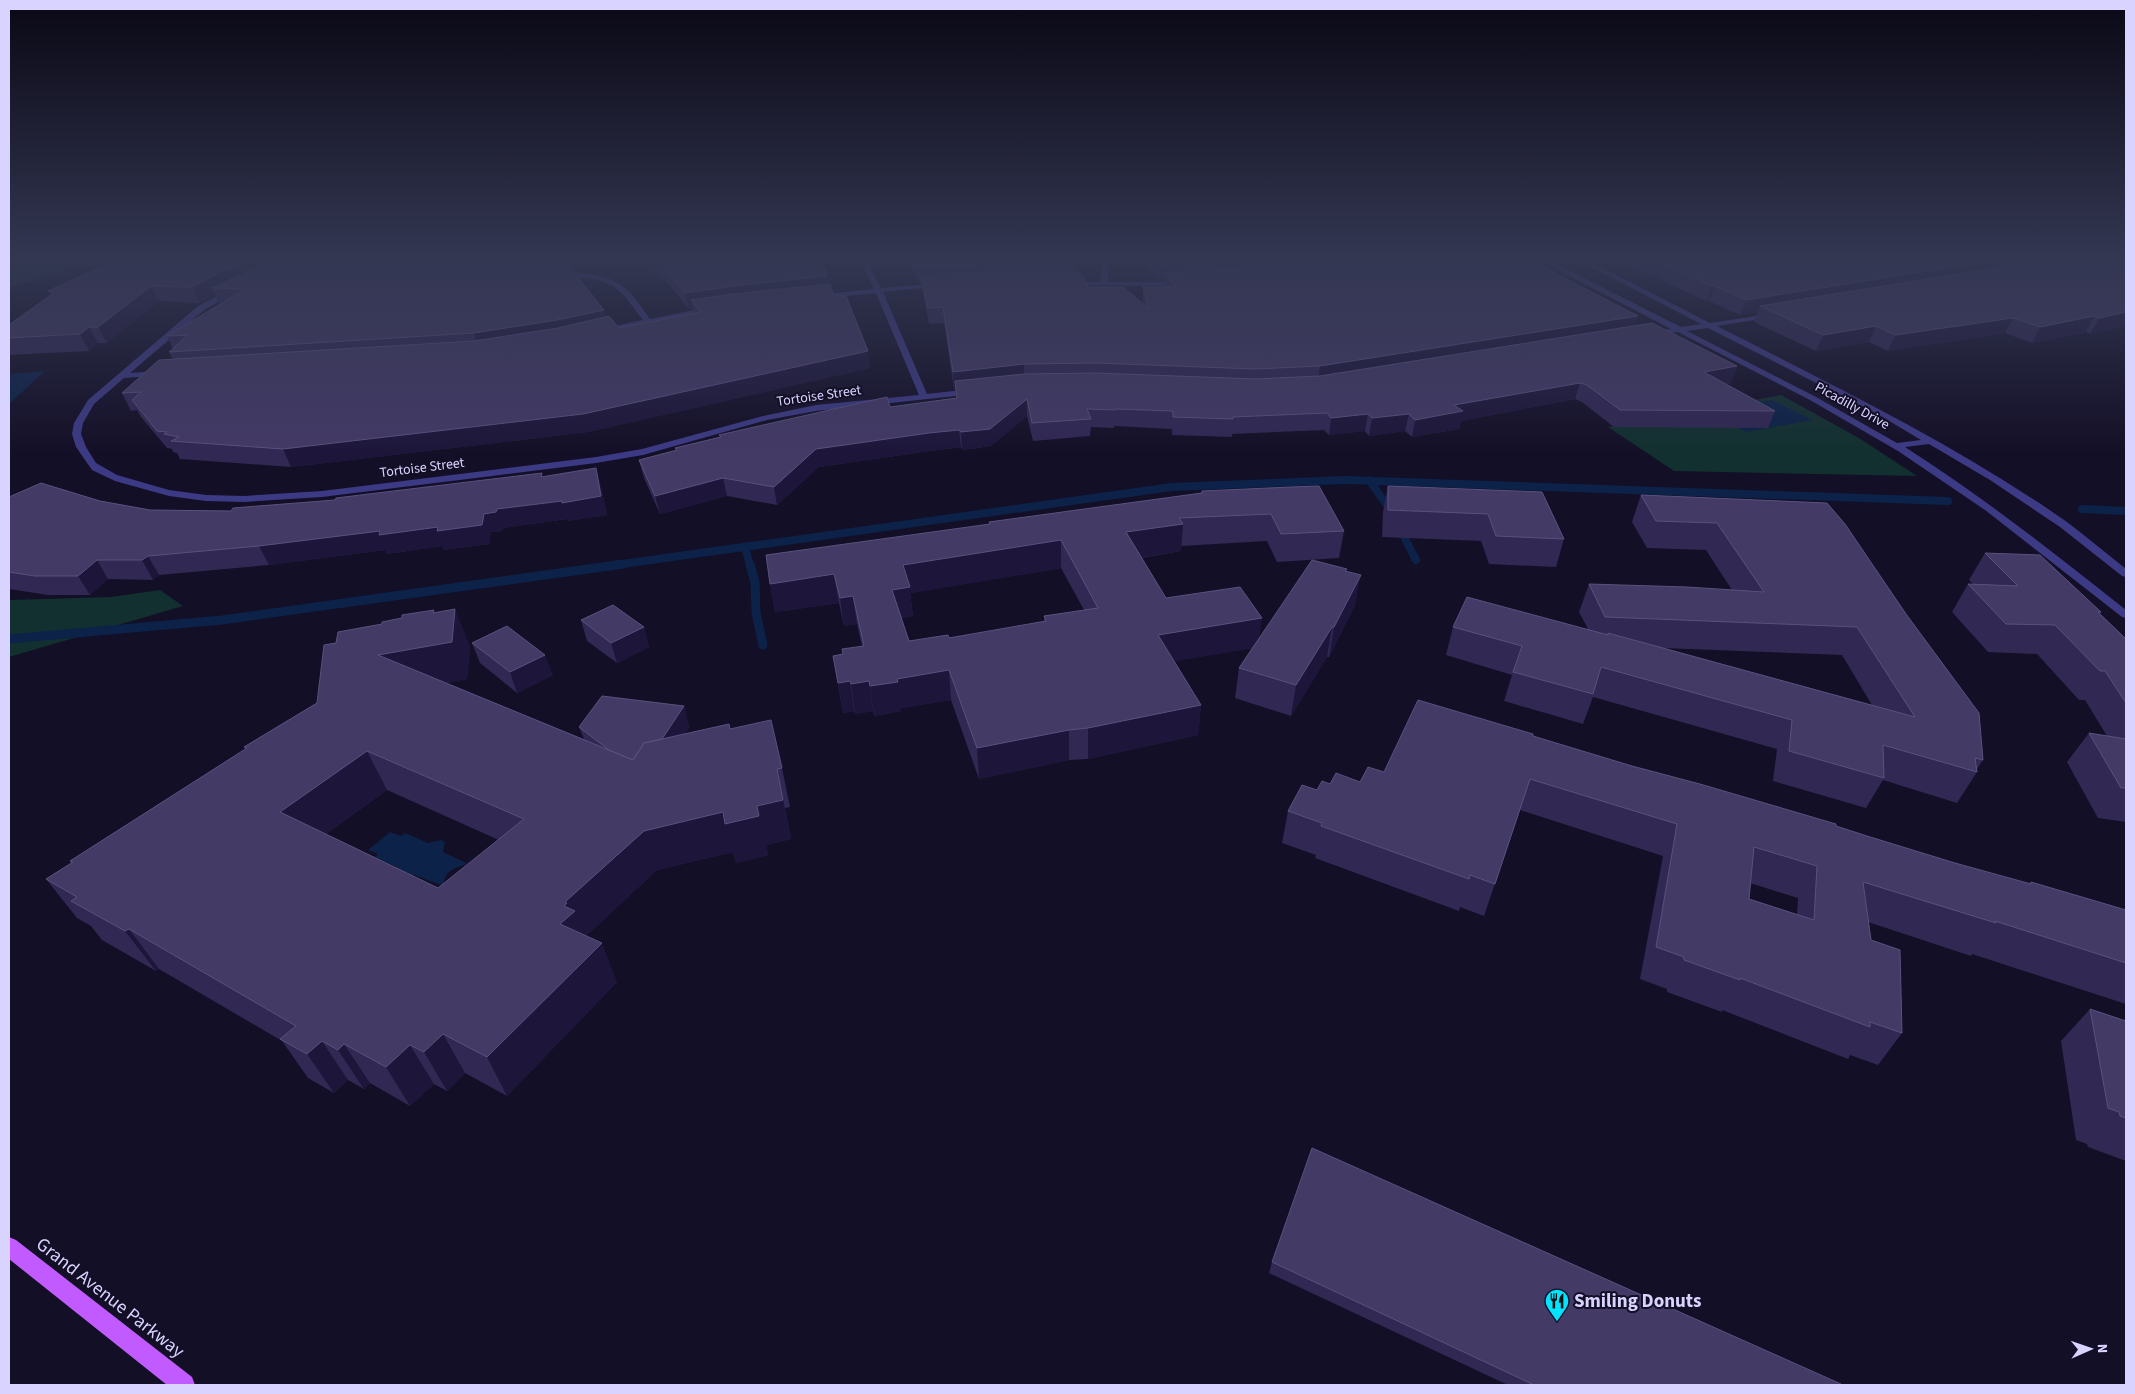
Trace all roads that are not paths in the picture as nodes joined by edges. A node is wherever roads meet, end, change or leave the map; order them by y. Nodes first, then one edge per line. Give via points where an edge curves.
1 (183, 324) edge
2 (630, 324) edge
3 (893, 324) edge
4 (1665, 324) edge
5 (1716, 324) edge
6 (1710, 325) junction
7 (1676, 330) junction
8 (591, 333) edge
9 (1643, 335) edge
10 (172, 373) edge
11 (123, 376) junction
12 (978, 391) edge
13 (924, 397) junction
14 (1931, 441) junction
15 (1894, 446) junction
16 (2126, 574) edge
17 (2126, 615) edge
18 (9, 1247) edge
19 (184, 1385) edge

1 - 11 street, Tortoise Street
2 - 8 street
3 - 13 street
4 - 7 street, Picadilly Drive
5 - 6 street
6 - 7 street
6 - 14 street, Picadilly Drive
7 - 9 street
7 - 15 street, Picadilly Drive via 1764,373
10 - 11 street
11 - 13 street, Tortoise Street via 91,402 80,418 75,434 94,467 112,477 146,488 220,497 320,494 596,460 643,452 766,418 816,408
12 - 13 street, Tortoise Street
14 - 15 street
14 - 16 street, Picadilly Drive via 2064,525
15 - 17 street, Picadilly Drive via 1976,499
18 - 19 main road, Grand Avenue Parkway

